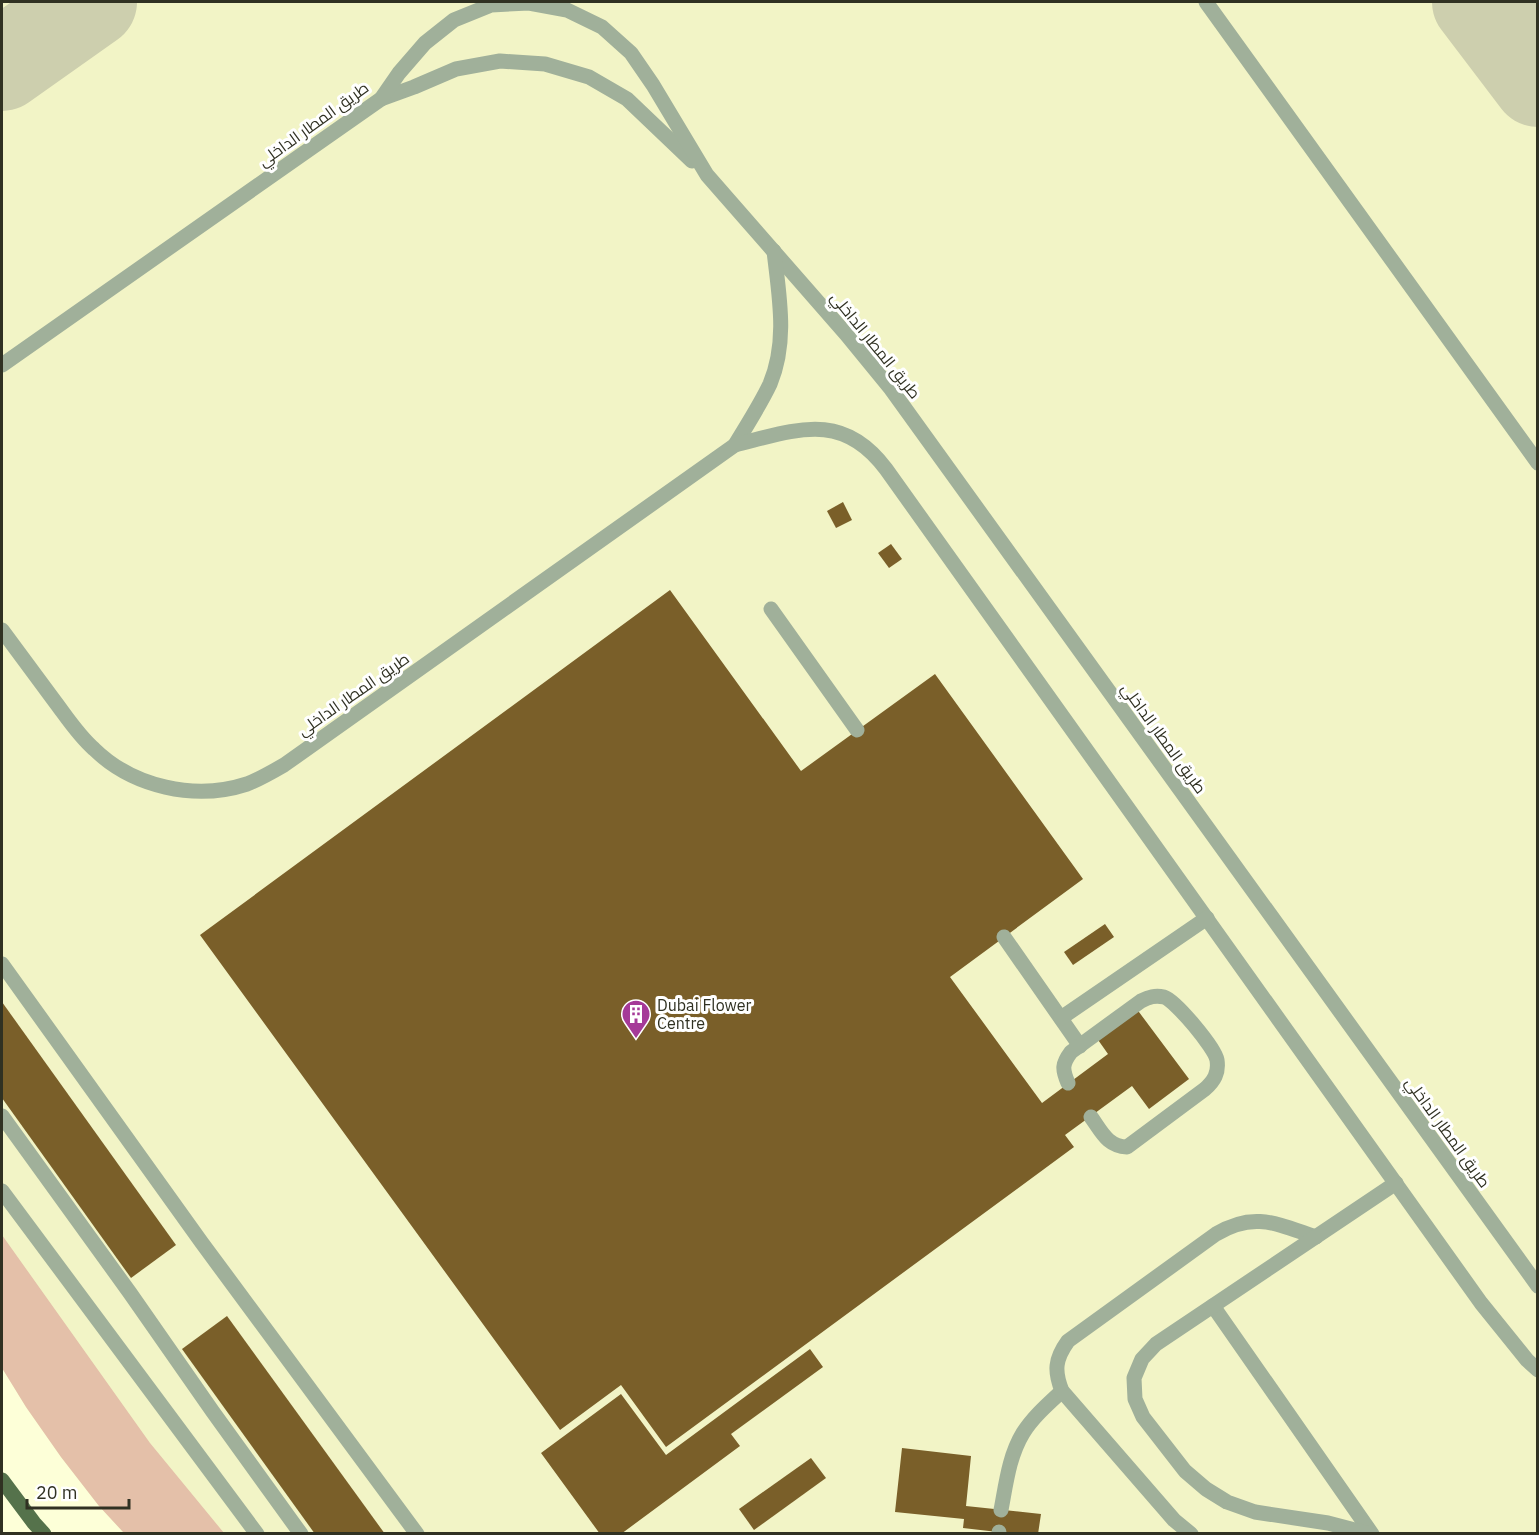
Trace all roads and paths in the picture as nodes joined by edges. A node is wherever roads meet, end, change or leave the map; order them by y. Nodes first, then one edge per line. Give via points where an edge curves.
1 (479, 2) edge
2 (1206, 2) edge
3 (454, 20) junction
4 (381, 99) junction
5 (707, 175) junction
6 (774, 251) junction
7 (2, 365) edge
8 (735, 445) junction
9 (1538, 463) edge
10 (771, 609) dead end
11 (2, 630) edge
12 (857, 730) dead end
13 (1208, 918) junction
14 (1004, 937) dead end
15 (2, 963) edge
16 (1060, 1018) junction
17 (1080, 1046) junction
18 (1068, 1083) dead end
19 (2, 1116) edge
20 (1091, 1117) dead end
21 (1396, 1183) junction
22 (2, 1191) edge
23 (1316, 1237) junction
24 (1538, 1286) edge
25 (1212, 1306) junction
26 (1538, 1370) edge
27 (1062, 1391) junction
28 (2, 1480) edge
29 (1001, 1510) dead end
30 (44, 1533) edge
31 (257, 1533) edge
32 (301, 1533) edge
33 (417, 1533) edge
34 (1191, 1533) edge
35 (1371, 1533) edge

1 - 3 lane
2 - 9 lane
3 - 4 lane, طريق المطار الداخلي via 425,43
3 - 5 lane, طريق المطار الداخلي via 491,5 529,3 567,10 602,27 631,52
4 - 5 lane via 456,69 500,61 545,64 589,77 627,99
4 - 7 lane, طريق المطار الداخلي
5 - 6 lane, طريق المطار الداخلي
6 - 8 lane via 781,312 778,361 770,384
6 - 24 lane, طريق المطار الداخلي via 891,389
8 - 11 lane, طريق المطار الداخلي via 284,765 246,784 211,791 168,788 140,780 116,767 78,732
8 - 13 lane via 810,428 846,434 876,454
10 - 12 lane
13 - 16 lane
13 - 21 lane
14 - 16 lane
15 - 33 lane
16 - 17 lane
17 - 18 lane via 1064,1062 1063,1073
17 - 20 lane via 1141,1001 1161,996 1178,1007 1217,1058 1214,1081 1128,1147 1112,1144
19 - 32 lane
21 - 23 lane
21 - 26 lane via 1481,1303
22 - 31 lane
23 - 25 lane
23 - 27 lane via 1258,1220 1243,1221 1216,1234 1068,1341 1056,1365
25 - 35 lane
25 - 35 lane via 1156,1344 1142,1359 1134,1378 1135,1398 1143,1417 1185,1471 1227,1502 1255,1512
27 - 29 lane via 1023,1433 1014,1452
27 - 34 lane via 1174,1520
28 - 30 main road

